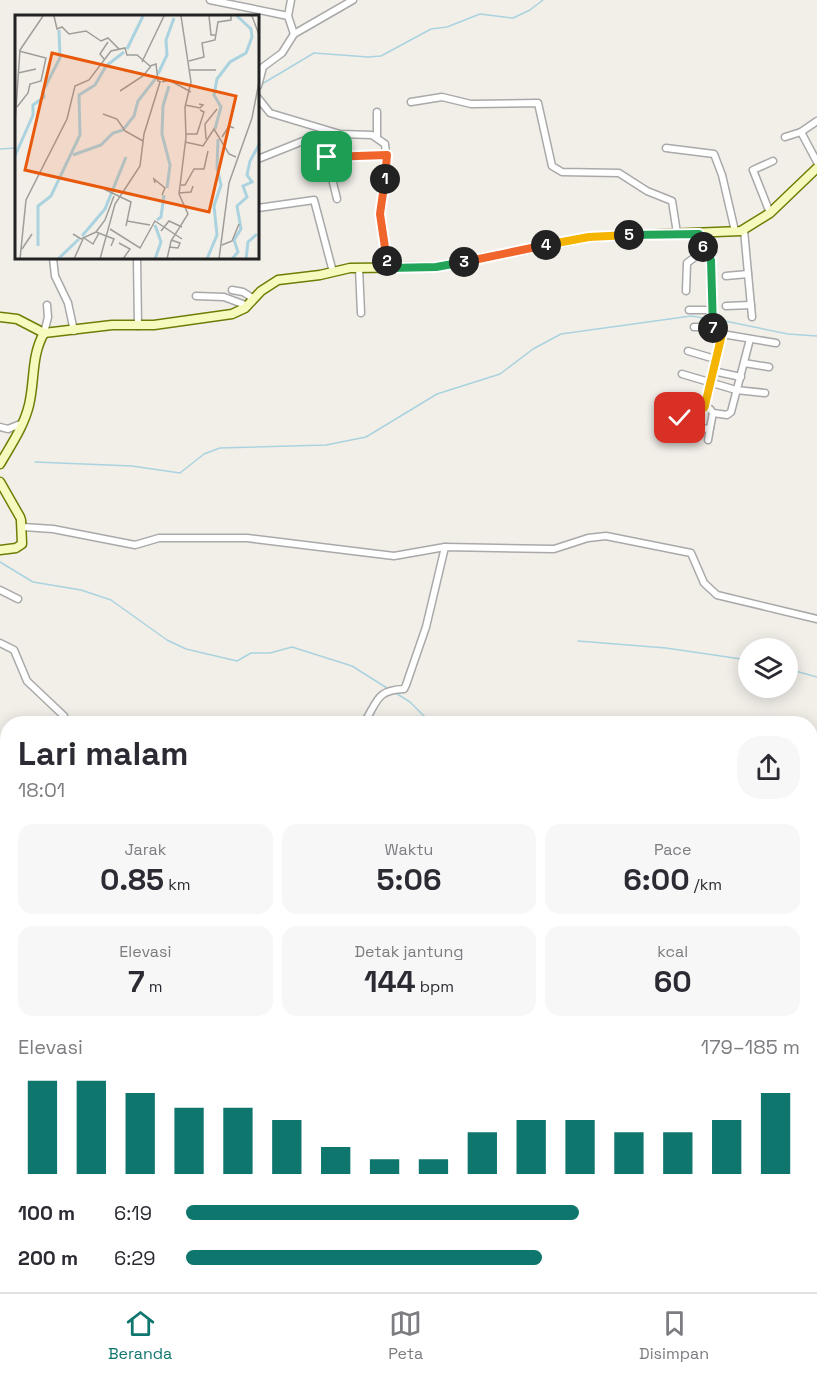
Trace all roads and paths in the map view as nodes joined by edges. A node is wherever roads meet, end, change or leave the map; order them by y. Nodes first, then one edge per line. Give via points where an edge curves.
1 (210, 0) edge
2 (291, 0) edge
3 (353, 0) edge
4 (288, 16) junction
5 (294, 34) junction
6 (260, 79) edge
7 (260, 100) edge
8 (411, 102) dead end
9 (377, 112) dead end
10 (817, 121) edge
11 (801, 132) junction
12 (340, 134) junction
13 (322, 137) junction
14 (377, 137) junction
15 (785, 137) dead end
16 (666, 148) dead end
17 (387, 155) junction
18 (327, 157) junction
19 (260, 158) edge
20 (773, 161) dead end
21 (817, 162) edge
22 (817, 168) edge
23 (337, 199) dead end
24 (260, 207) edge
25 (770, 213) junction
26 (744, 230) junction
27 (735, 231) junction
28 (677, 233) junction
29 (697, 233) junction
30 (710, 234) junction
31 (53, 260) edge
32 (137, 260) edge
33 (711, 260) junction
34 (359, 268) junction
35 (388, 268) junction
36 (333, 272) junction
37 (748, 274) junction
38 (726, 276) dead end
39 (232, 290) dead end
40 (686, 291) dead end
41 (196, 296) dead end
42 (251, 302) junction
43 (46, 305) dead end
44 (751, 305) junction
45 (726, 306) dead end
46 (711, 309) junction
47 (689, 310) dead end
48 (361, 313) dead end
49 (0, 316) edge
50 (752, 317) dead end
51 (138, 326) junction
52 (694, 327) dead end
53 (712, 327) junction
54 (74, 331) junction
55 (44, 333) junction
56 (722, 334) junction
57 (750, 339) junction
58 (776, 343) dead end
59 (688, 351) dead end
60 (716, 359) junction
61 (744, 363) junction
62 (769, 367) dead end
63 (713, 371) junction
64 (682, 374) dead end
65 (741, 377) junction
66 (710, 383) junction
67 (736, 390) junction
68 (765, 393) dead end
69 (676, 399) dead end
70 (685, 404) junction
71 (704, 408) junction
72 (713, 413) junction
73 (680, 422) junction
74 (23, 423) junction
75 (0, 428) edge
76 (710, 428) junction
77 (676, 434) dead end
78 (708, 440) dead end
79 (0, 464) edge
80 (0, 482) edge
81 (21, 521) junction
82 (445, 547) junction
83 (0, 550) edge
84 (0, 590) edge
85 (18, 599) dead end
86 (817, 619) edge
87 (0, 643) edge
88 (64, 716) edge
89 (368, 716) edge

1 - 4 street
2 - 4 street
3 - 5 street
4 - 5 street
5 - 6 street via 282,53 263,67
7 - 12 street via 270,113
8 - 28 street via 442,97 471,104 538,103 552,166 562,172 619,173 672,201
9 - 14 street
10 - 11 street
11 - 15 street
11 - 21 street
12 - 13 street
12 - 14 street
13 - 18 street
13 - 19 street
14 - 17 street via 385,144
16 - 27 street via 714,154
17 - 18 street
17 - 35 street via 380,214
18 - 23 street
20 - 25 street via 753,173
22 - 25 street
24 - 36 street via 310,199 316,202
25 - 26 street
26 - 27 street
26 - 37 street
27 - 30 street
28 - 29 street
28 - 35 street via 589,237 436,267
29 - 30 street
29 - 33 street
29 - 40 street via 695,257 687,262
30 - 33 street
31 - 54 street
32 - 51 street
33 - 46 street
34 - 35 street
34 - 36 street
34 - 48 street
36 - 42 street via 278,280
37 - 38 street
37 - 44 street
39 - 42 street via 243,292
41 - 42 street
42 - 51 street via 232,314
43 - 55 street
44 - 45 street
44 - 50 street
46 - 47 street
46 - 53 street
49 - 55 street
51 - 54 street via 112,325
52 - 53 street
53 - 56 street
54 - 55 street
55 - 74 street via 35,358
56 - 57 street
56 - 60 street
57 - 58 street
57 - 61 street
59 - 60 street
60 - 63 street
61 - 62 street
61 - 65 street
63 - 65 street
63 - 66 street
64 - 66 street
65 - 67 street
66 - 67 street
66 - 71 street
67 - 68 street
67 - 72 street via 729,414
69 - 70 street
70 - 71 street
70 - 73 street
71 - 72 street
72 - 76 street
73 - 76 street
73 - 77 street
74 - 75 street
74 - 79 street
76 - 78 street
80 - 81 street
81 - 82 street via 135,545 159,538 247,538 394,556
81 - 83 street via 21,547
82 - 86 street via 554,549 588,538 613,536 692,553 704,584 717,595
82 - 89 street via 426,627 406,685 404,689 381,694
84 - 85 street
87 - 88 street via 14,651 27,681

